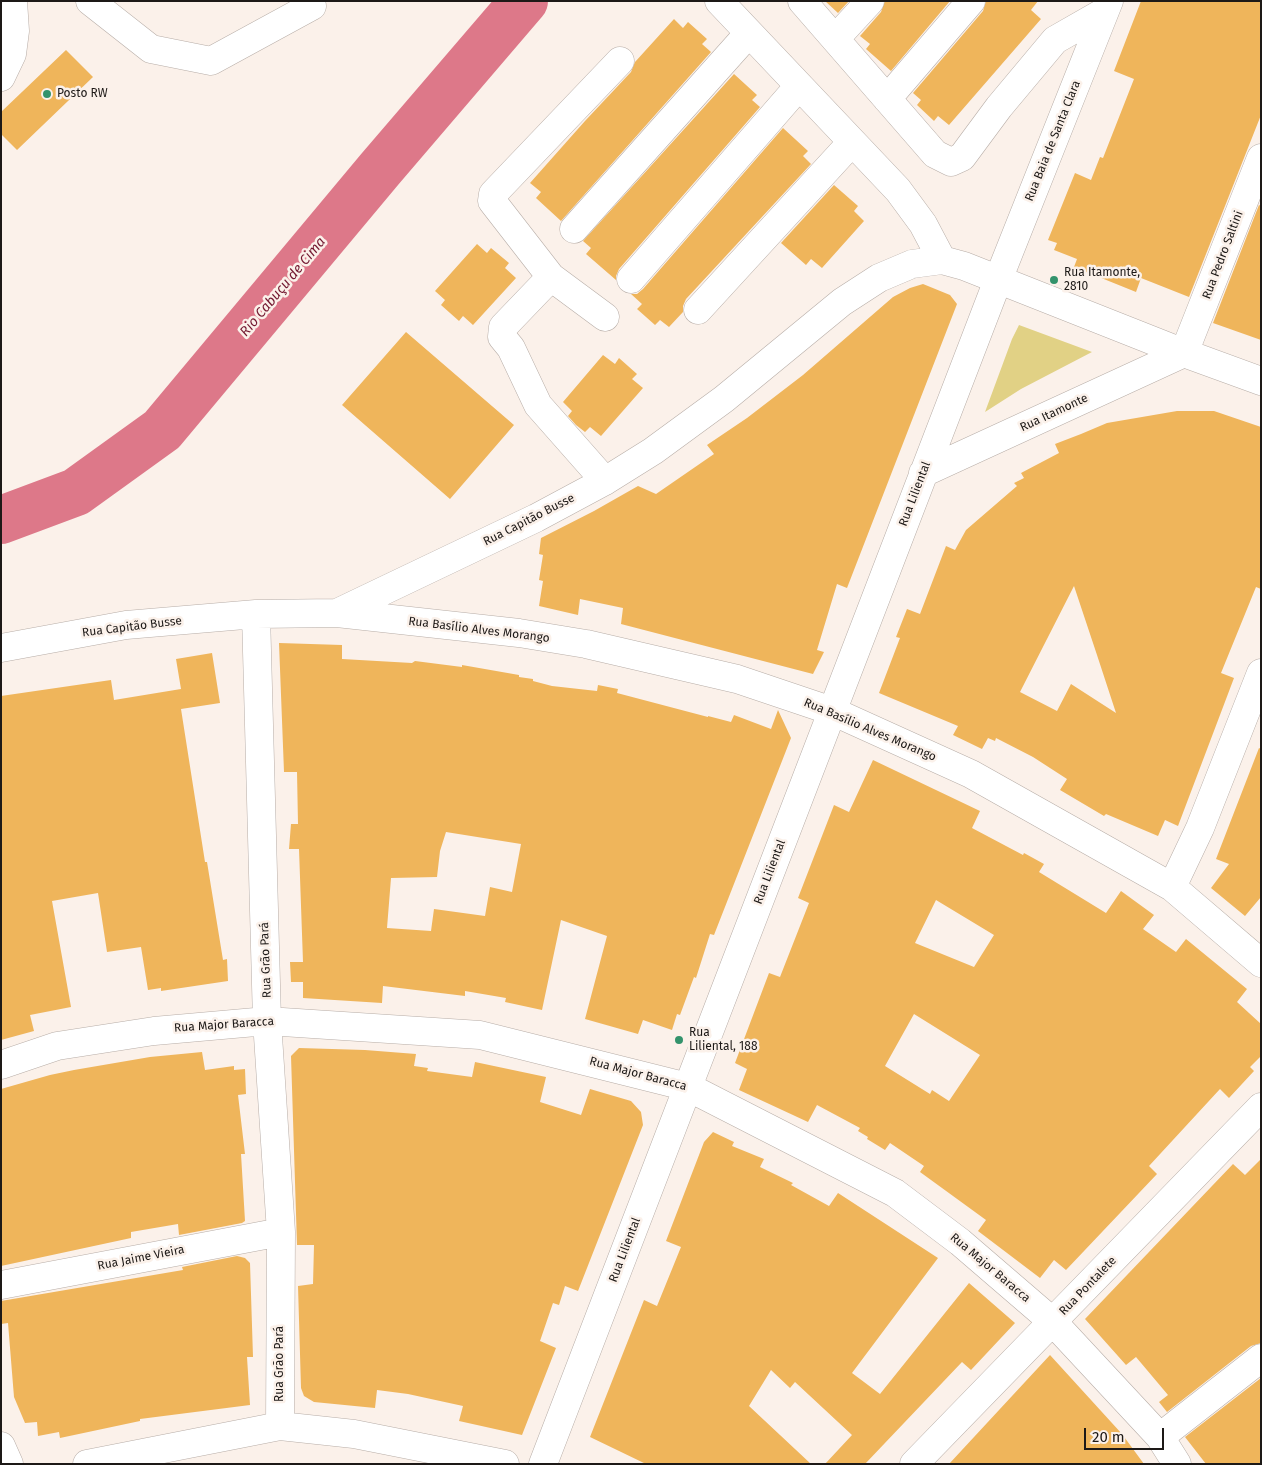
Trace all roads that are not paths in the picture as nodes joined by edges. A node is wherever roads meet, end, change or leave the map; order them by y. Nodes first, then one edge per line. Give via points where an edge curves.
1 (13, 1) edge
2 (90, 1) edge
3 (719, 1) edge
4 (802, 1) edge
5 (870, 1) edge
6 (971, 1) edge
7 (312, 6) dead end
8 (1107, 7) edge
9 (749, 33) junction
10 (835, 40) junction
11 (620, 61) dead end
12 (1, 77) edge
13 (799, 86) junction
14 (887, 99) junction
15 (852, 142) junction
16 (1261, 158) edge
17 (574, 229) dead end
18 (942, 260) junction
19 (551, 277) junction
20 (630, 279) dead end
21 (998, 280) junction
22 (698, 310) dead end
23 (605, 317) dead end
24 (1184, 353) junction
25 (1261, 381) edge
26 (923, 473) junction
27 (604, 481) junction
28 (337, 613) junction
29 (256, 614) junction
30 (1, 648) edge
31 (1261, 673) edge
32 (832, 711) junction
33 (1172, 887) junction
34 (1261, 963) edge
35 (267, 1021) junction
36 (1, 1065) edge
37 (688, 1086) junction
38 (1261, 1107) edge
39 (280, 1232) junction
40 (1, 1285) edge
41 (1053, 1322) junction
42 (1261, 1358) edge
43 (280, 1426) junction
44 (1160, 1438) junction
45 (1, 1446) edge
46 (9, 1464) edge
47 (87, 1464) edge
48 (505, 1464) edge
49 (543, 1464) edge
50 (914, 1464) edge
51 (1177, 1464) edge

1 - 12 street via 15,31 12,54
2 - 7 street via 150,49 211,61
3 - 9 street
4 - 10 street
5 - 10 street
6 - 14 street
8 - 14 street via 1055,40 999,107 962,158 950,162 935,154
8 - 21 street, Rua Baia de Santa Clara
9 - 13 street
9 - 17 street
10 - 14 street
11 - 19 street via 492,194 492,201
13 - 15 street
13 - 20 street
15 - 18 street via 911,206
15 - 22 street
16 - 24 street, Rua Pedro Saltini
18 - 21 street, Rua Capitão Busse
18 - 27 street, Rua Capitão Busse via 912,264 879,278 842,302 724,399 653,451
19 - 23 street
19 - 27 street via 503,327 502,337 538,405
21 - 24 street
21 - 26 street, Rua Liliental
24 - 25 street
24 - 26 street, Rua Itamonte
26 - 32 street, Rua Liliental
27 - 28 street, Rua Capitão Busse via 536,518
28 - 29 street, Rua Capitão Busse
28 - 32 street, Rua Basílio Alves Morango via 586,644 737,679
29 - 30 street, Rua Capitão Busse via 126,626
29 - 35 street, Rua Grão Pará
31 - 33 street via 1200,828
32 - 33 street, Rua Basílio Alves Morango via 971,774
32 - 37 street, Rua Liliental
33 - 34 street, Rua Basílio Alves Morango
35 - 36 street, Rua Major Baracca via 154,1030 57,1046
35 - 37 street, Rua Major Baracca via 480,1035
35 - 39 street, Rua Grão Pará
37 - 41 street, Rua Major Baracca via 895,1193 960,1242
37 - 49 street, Rua Liliental
38 - 41 street, Rua Pontalete
39 - 40 street, Rua Jaime Vieira
39 - 43 street, Rua Grão Pará
41 - 44 street, Rua Major Baracca
41 - 50 street, Rua Pontalete
42 - 44 street
43 - 47 street
43 - 48 street via 354,1434
44 - 51 street, Rua Major Baracca
45 - 46 street

